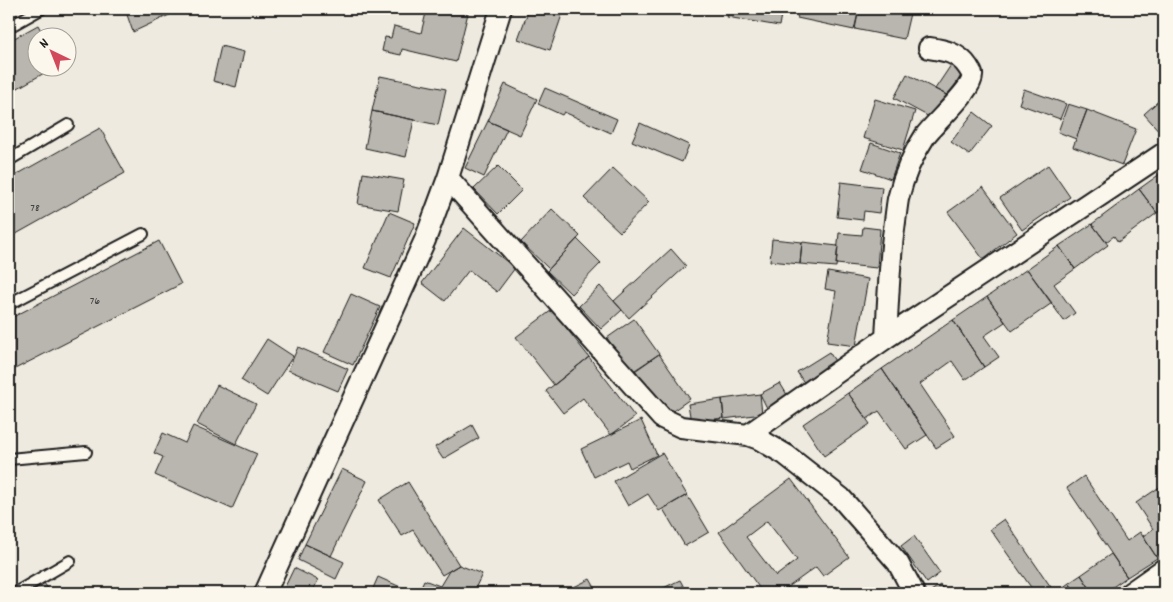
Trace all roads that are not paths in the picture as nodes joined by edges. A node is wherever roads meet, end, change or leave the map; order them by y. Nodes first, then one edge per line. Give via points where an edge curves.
1 (41, 9) edge
2 (502, 9) edge
3 (9, 27) edge
4 (929, 48) dead end
5 (68, 125) dead end
6 (1164, 153) edge
7 (9, 160) edge
8 (448, 178) junction
9 (142, 234) dead end
10 (9, 304) edge
11 (886, 338) junction
12 (748, 435) junction
13 (86, 452) dead end
14 (9, 459) edge
15 (70, 561) dead end
16 (1164, 569) edge
17 (15, 593) edge
18 (265, 593) edge
19 (914, 593) edge
20 (1130, 593) edge

1 - 3 lane
2 - 8 street
4 - 11 street via 958,56 972,74 967,88 925,136 910,164 898,198 889,272
5 - 7 lane
6 - 11 street
8 - 12 street via 662,418 681,427
8 - 18 street via 425,240
9 - 10 lane
11 - 12 street
12 - 19 street via 786,455 841,498 898,564
13 - 14 lane
15 - 17 lane
16 - 20 street

